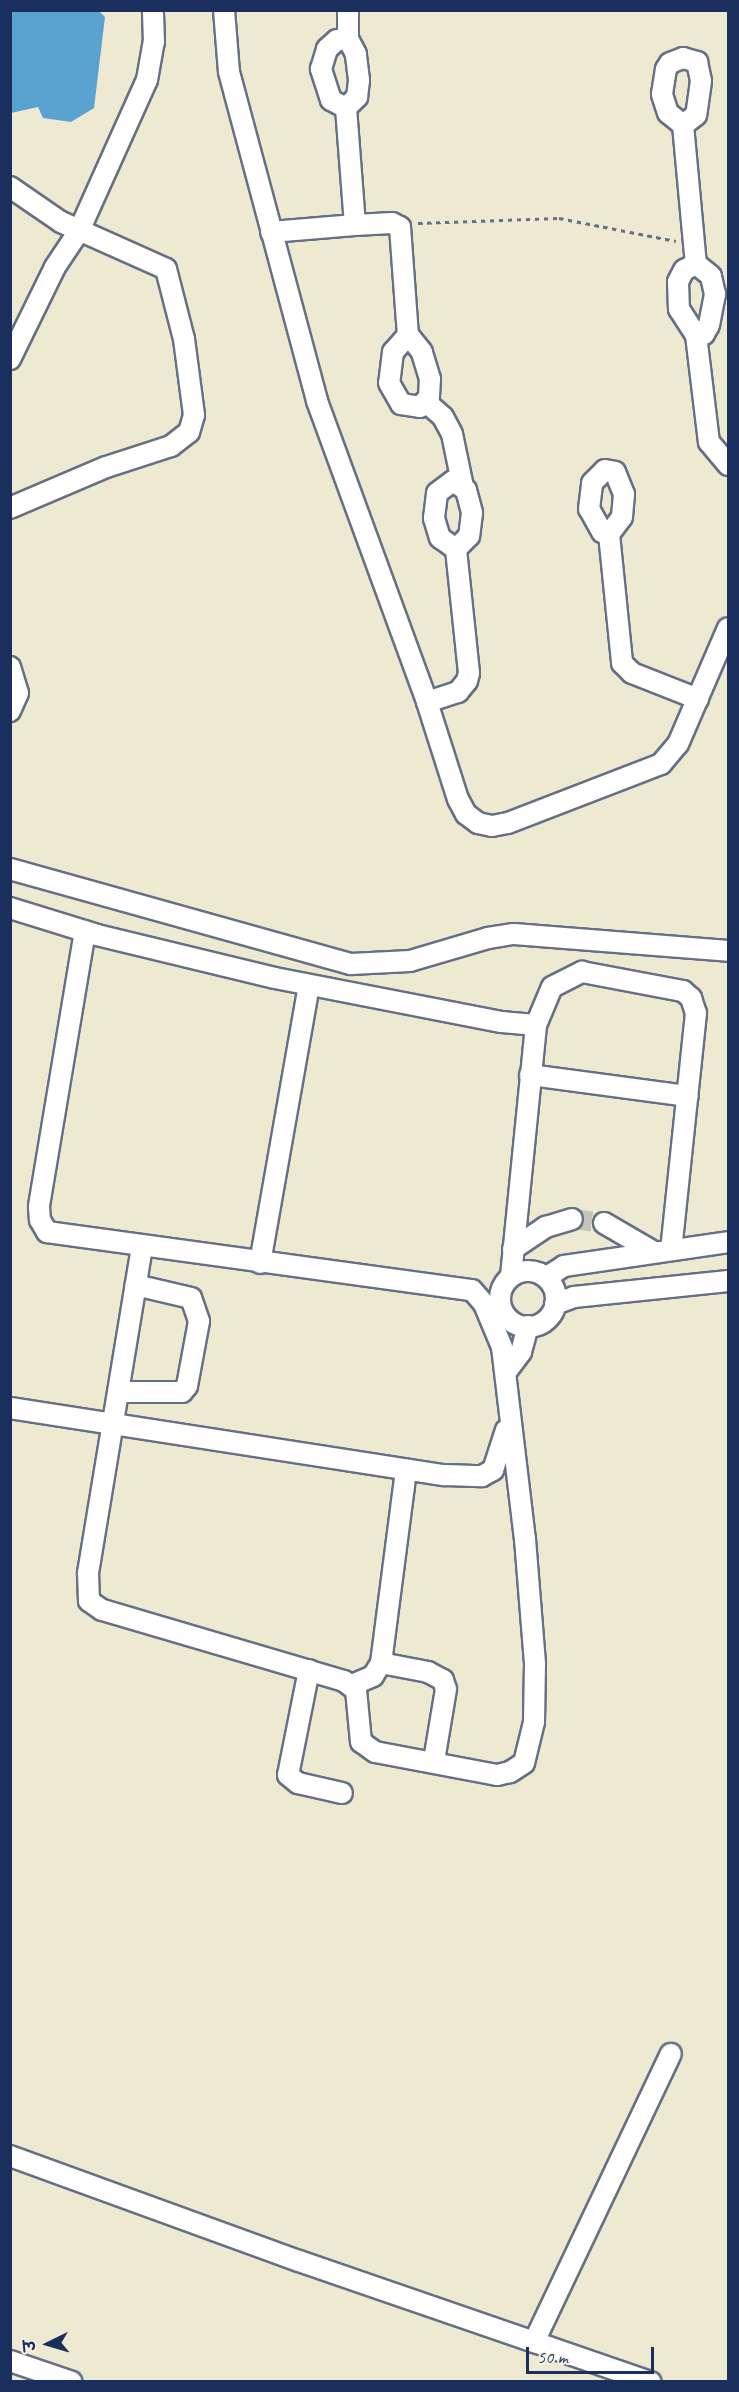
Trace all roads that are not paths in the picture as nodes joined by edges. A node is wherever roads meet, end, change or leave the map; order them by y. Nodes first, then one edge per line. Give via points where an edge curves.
1 (153, 10) edge
2 (224, 10) edge
3 (348, 10) edge
4 (348, 39) junction
5 (346, 108) junction
6 (683, 125) dead end
7 (10, 187) edge
8 (355, 225) junction
9 (79, 231) junction
10 (271, 232) junction
11 (695, 254) junction
12 (408, 335) junction
13 (696, 335) junction
14 (10, 359) edge
15 (427, 403) junction
16 (729, 465) edge
17 (463, 487) junction
18 (10, 508) edge
19 (609, 534) dead end
20 (456, 549) junction
21 (729, 628) edge
22 (10, 667) edge
23 (698, 699) junction
24 (427, 702) junction
25 (10, 711) edge
26 (10, 869) edge
27 (10, 908) edge
28 (85, 931) junction
29 (729, 951) edge
30 (309, 986) junction
31 (536, 1024) junction
32 (530, 1075) junction
33 (688, 1096) junction
34 (572, 1220) tunnel mouth
35 (604, 1223) tunnel mouth
36 (729, 1242) edge
37 (142, 1248) junction
38 (513, 1249) junction
39 (662, 1251) junction
40 (260, 1263) junction
41 (512, 1276) junction
42 (547, 1277) junction
43 (729, 1281) edge
44 (135, 1285) junction
45 (500, 1294) junction
46 (478, 1296) junction
47 (555, 1304) junction
48 (492, 1322) junction
49 (520, 1324) junction
50 (506, 1372) junction
51 (119, 1392) junction
52 (10, 1408) edge
53 (510, 1418) junction
54 (114, 1422) junction
55 (406, 1470) junction
56 (381, 1663) junction
57 (309, 1670) junction
58 (352, 1685) junction
59 (434, 1761) junction
60 (342, 1793) dead end
61 (671, 2054) dead end
62 (10, 2156) edge
63 (534, 2342) junction
64 (10, 2361) edge
65 (72, 2382) edge
66 (651, 2382) edge

1 - 9 street via 154,42 147,80
2 - 10 street via 228,72
3 - 4 street
4 - 5 street via 357,59 359,80 357,97
4 - 5 street via 337,40 327,49 321,69 331,100
5 - 8 street
6 - 11 street
7 - 9 street
8 - 10 street
8 - 12 street via 398,223
9 - 14 street via 55,267
9 - 18 street via 166,269 184,339 192,426 183,439 171,446 106,467
10 - 24 street via 317,401
11 - 13 street via 684,270 677,292 682,319
11 - 13 street via 711,276 715,294 710,325 704,334
12 - 15 street via 426,362 430,386
12 - 15 street via 393,352 391,390 405,406
13 - 16 street via 709,442
15 - 17 street via 443,417 452,434
17 - 20 street via 470,502 472,527 466,541
17 - 20 street via 453,481 443,485 434,507 436,531
19 - 23 street via 622,663 632,673
20 - 24 street via 467,681 458,692
21 - 23 street
22 - 25 street via 18,693
23 - 24 street via 678,744 661,764 646,773 492,826 478,823 466,814 458,799
26 - 29 street via 351,964 410,961 514,934
27 - 28 street
28 - 30 street
28 - 37 street via 40,1220 47,1232 60,1236
30 - 31 street via 435,1012
30 - 40 street
31 - 32 street
31 - 33 street via 552,987 582,972 683,991 692,998 696,1013
32 - 33 street
32 - 38 street
33 - 39 street
34 - 38 street via 546,1227
35 - 39 street
36 - 39 street
37 - 40 street
37 - 44 street
38 - 41 street
39 - 42 street via 564,1266
40 - 46 street via 472,1290
41 - 42 street via 532,1272
41 - 45 street
42 - 47 street via 555,1290
43 - 47 street via 574,1297
44 - 51 street
44 - 51 street via 191,1298 198,1321 188,1386 182,1392
45 - 46 street
45 - 49 street via 501,1308
46 - 48 street
47 - 49 street via 547,1319
48 - 49 street
48 - 50 street
49 - 50 street via 521,1352
50 - 53 street
51 - 54 street
52 - 54 street
53 - 55 street via 494,1470 482,1476
53 - 59 street via 535,1664 533,1734 524,1763 510,1772 482,1774
54 - 55 street
54 - 57 street via 88,1574 89,1601 102,1610
55 - 56 street
56 - 58 street via 373,1676
56 - 59 street via 428,1672 443,1680 446,1689
57 - 58 street
57 - 60 street via 288,1775 298,1783
58 - 59 street via 358,1699 358,1733 366,1748
61 - 63 street
62 - 63 street
63 - 66 street
64 - 65 street

